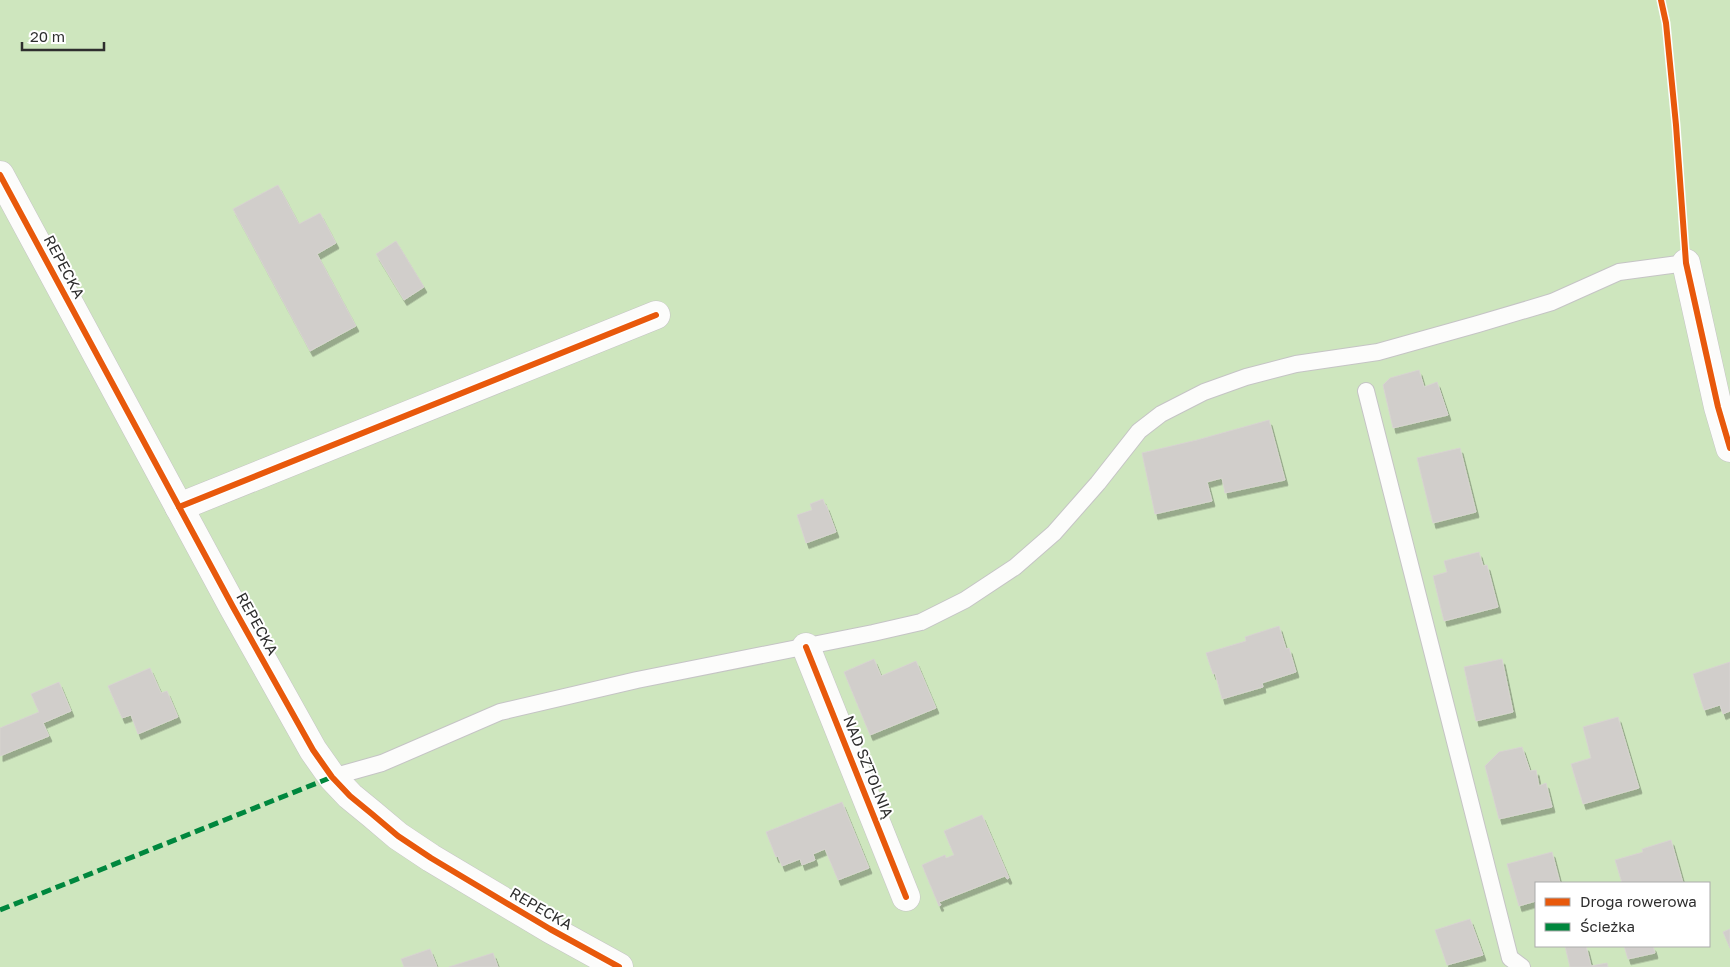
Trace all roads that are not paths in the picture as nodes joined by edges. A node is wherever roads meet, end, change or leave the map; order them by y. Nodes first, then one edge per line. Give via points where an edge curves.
1 (0, 175) edge
2 (1686, 263) joint
3 (656, 315) dead end
4 (1366, 391) dead end
5 (1730, 448) edge
6 (180, 507) junction
7 (806, 646) junction
8 (332, 777) junction
9 (906, 896) dead end
10 (619, 967) edge
11 (1522, 967) edge

1 - 6 street, REPECKA
2 - 5 street
2 - 7 lane via 1619,272 1552,302 1506,316 1378,352 1296,364 1204,392 1161,414 1139,431 1054,533 1015,567 965,600 921,622
3 - 6 street
4 - 11 lane via 1510,958
6 - 8 street, REPECKA via 300,728
7 - 8 lane via 500,712 382,763
7 - 9 street, NAD SZTOLNIĄ
8 - 10 street, REPECKA via 398,836 431,858

